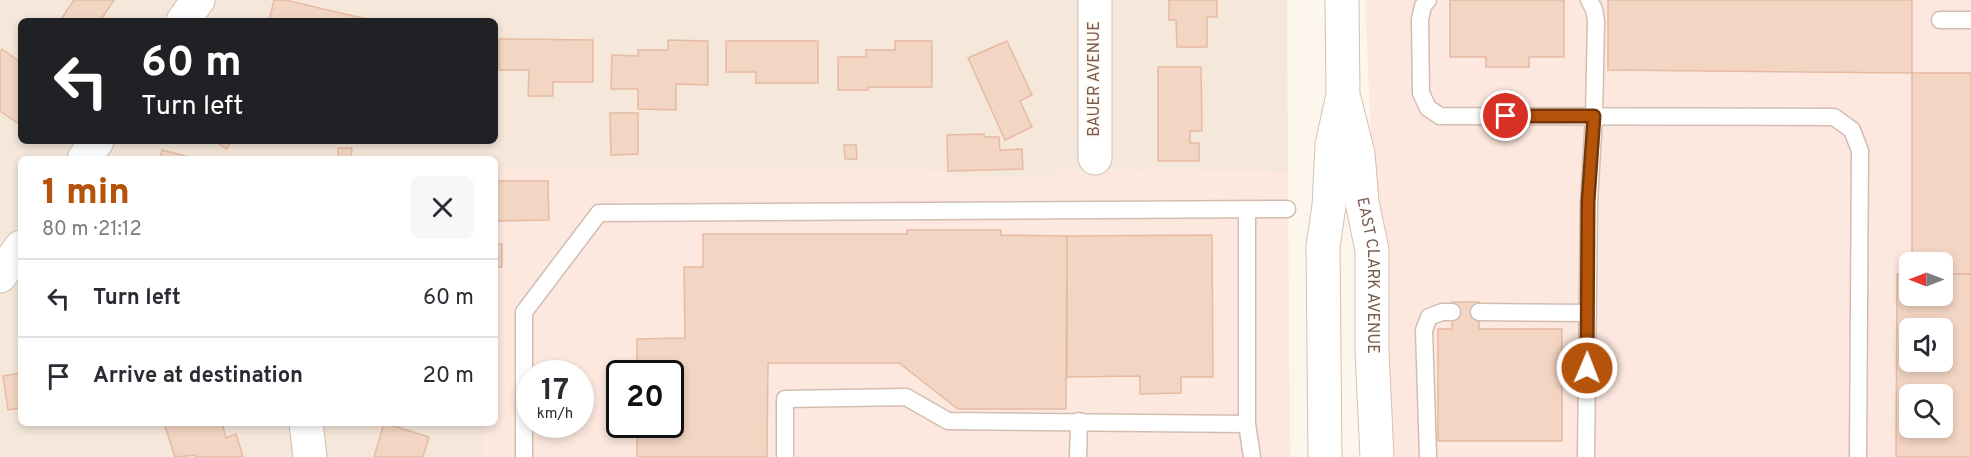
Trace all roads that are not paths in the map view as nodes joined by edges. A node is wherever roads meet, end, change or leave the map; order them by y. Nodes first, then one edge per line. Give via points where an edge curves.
1 (198, 0) edge
2 (1095, 0) edge
3 (1342, 0) edge
4 (1428, 0) edge
5 (1589, 0) edge
6 (185, 18) edge
7 (1940, 20) dead end
8 (1971, 20) edge
9 (1343, 95) junction
10 (1594, 116) junction
11 (1095, 158) dead end
12 (1362, 202) junction
13 (1329, 206) junction
14 (1247, 209) junction
15 (1287, 209) dead end
16 (18, 252) edge
17 (0, 276) edge
18 (1452, 312) dead end
19 (1479, 312) dead end
20 (1588, 313) junction
21 (1079, 421) junction
22 (1247, 424) junction
23 (306, 426) edge
24 (310, 457) edge
25 (524, 457) edge
26 (785, 457) edge
27 (1078, 457) edge
28 (1252, 457) edge
29 (1324, 457) edge
30 (1377, 457) edge
31 (1428, 457) edge
32 (1586, 457) edge
33 (1858, 457) edge

1 - 6 main road
2 - 11 main road, BAUER AVENUE
3 - 9 main road, EAST CLARK AVENUE
4 - 10 lane via 1420,20 1421,93 1428,108 1440,116
5 - 10 lane via 1596,21
7 - 8 lane
9 - 12 main road, EAST CLARK AVENUE via 1358,154
9 - 13 main road, EAST CLARK AVENUE via 1332,144
10 - 20 lane via 1588,202
10 - 33 lane via 1834,117 1852,130 1860,151
12 - 13 main road
12 - 30 main road, EAST CLARK AVENUE via 1372,250
13 - 29 main road, EAST CLARK AVENUE via 1323,246
14 - 15 lane
14 - 22 lane
14 - 25 lane via 599,213 524,312
16 - 17 main road
18 - 31 lane via 1429,317 1424,330
19 - 20 lane
20 - 32 lane
21 - 22 lane
21 - 26 lane via 948,421 906,397 785,399
21 - 27 lane
22 - 28 lane
23 - 24 main road

